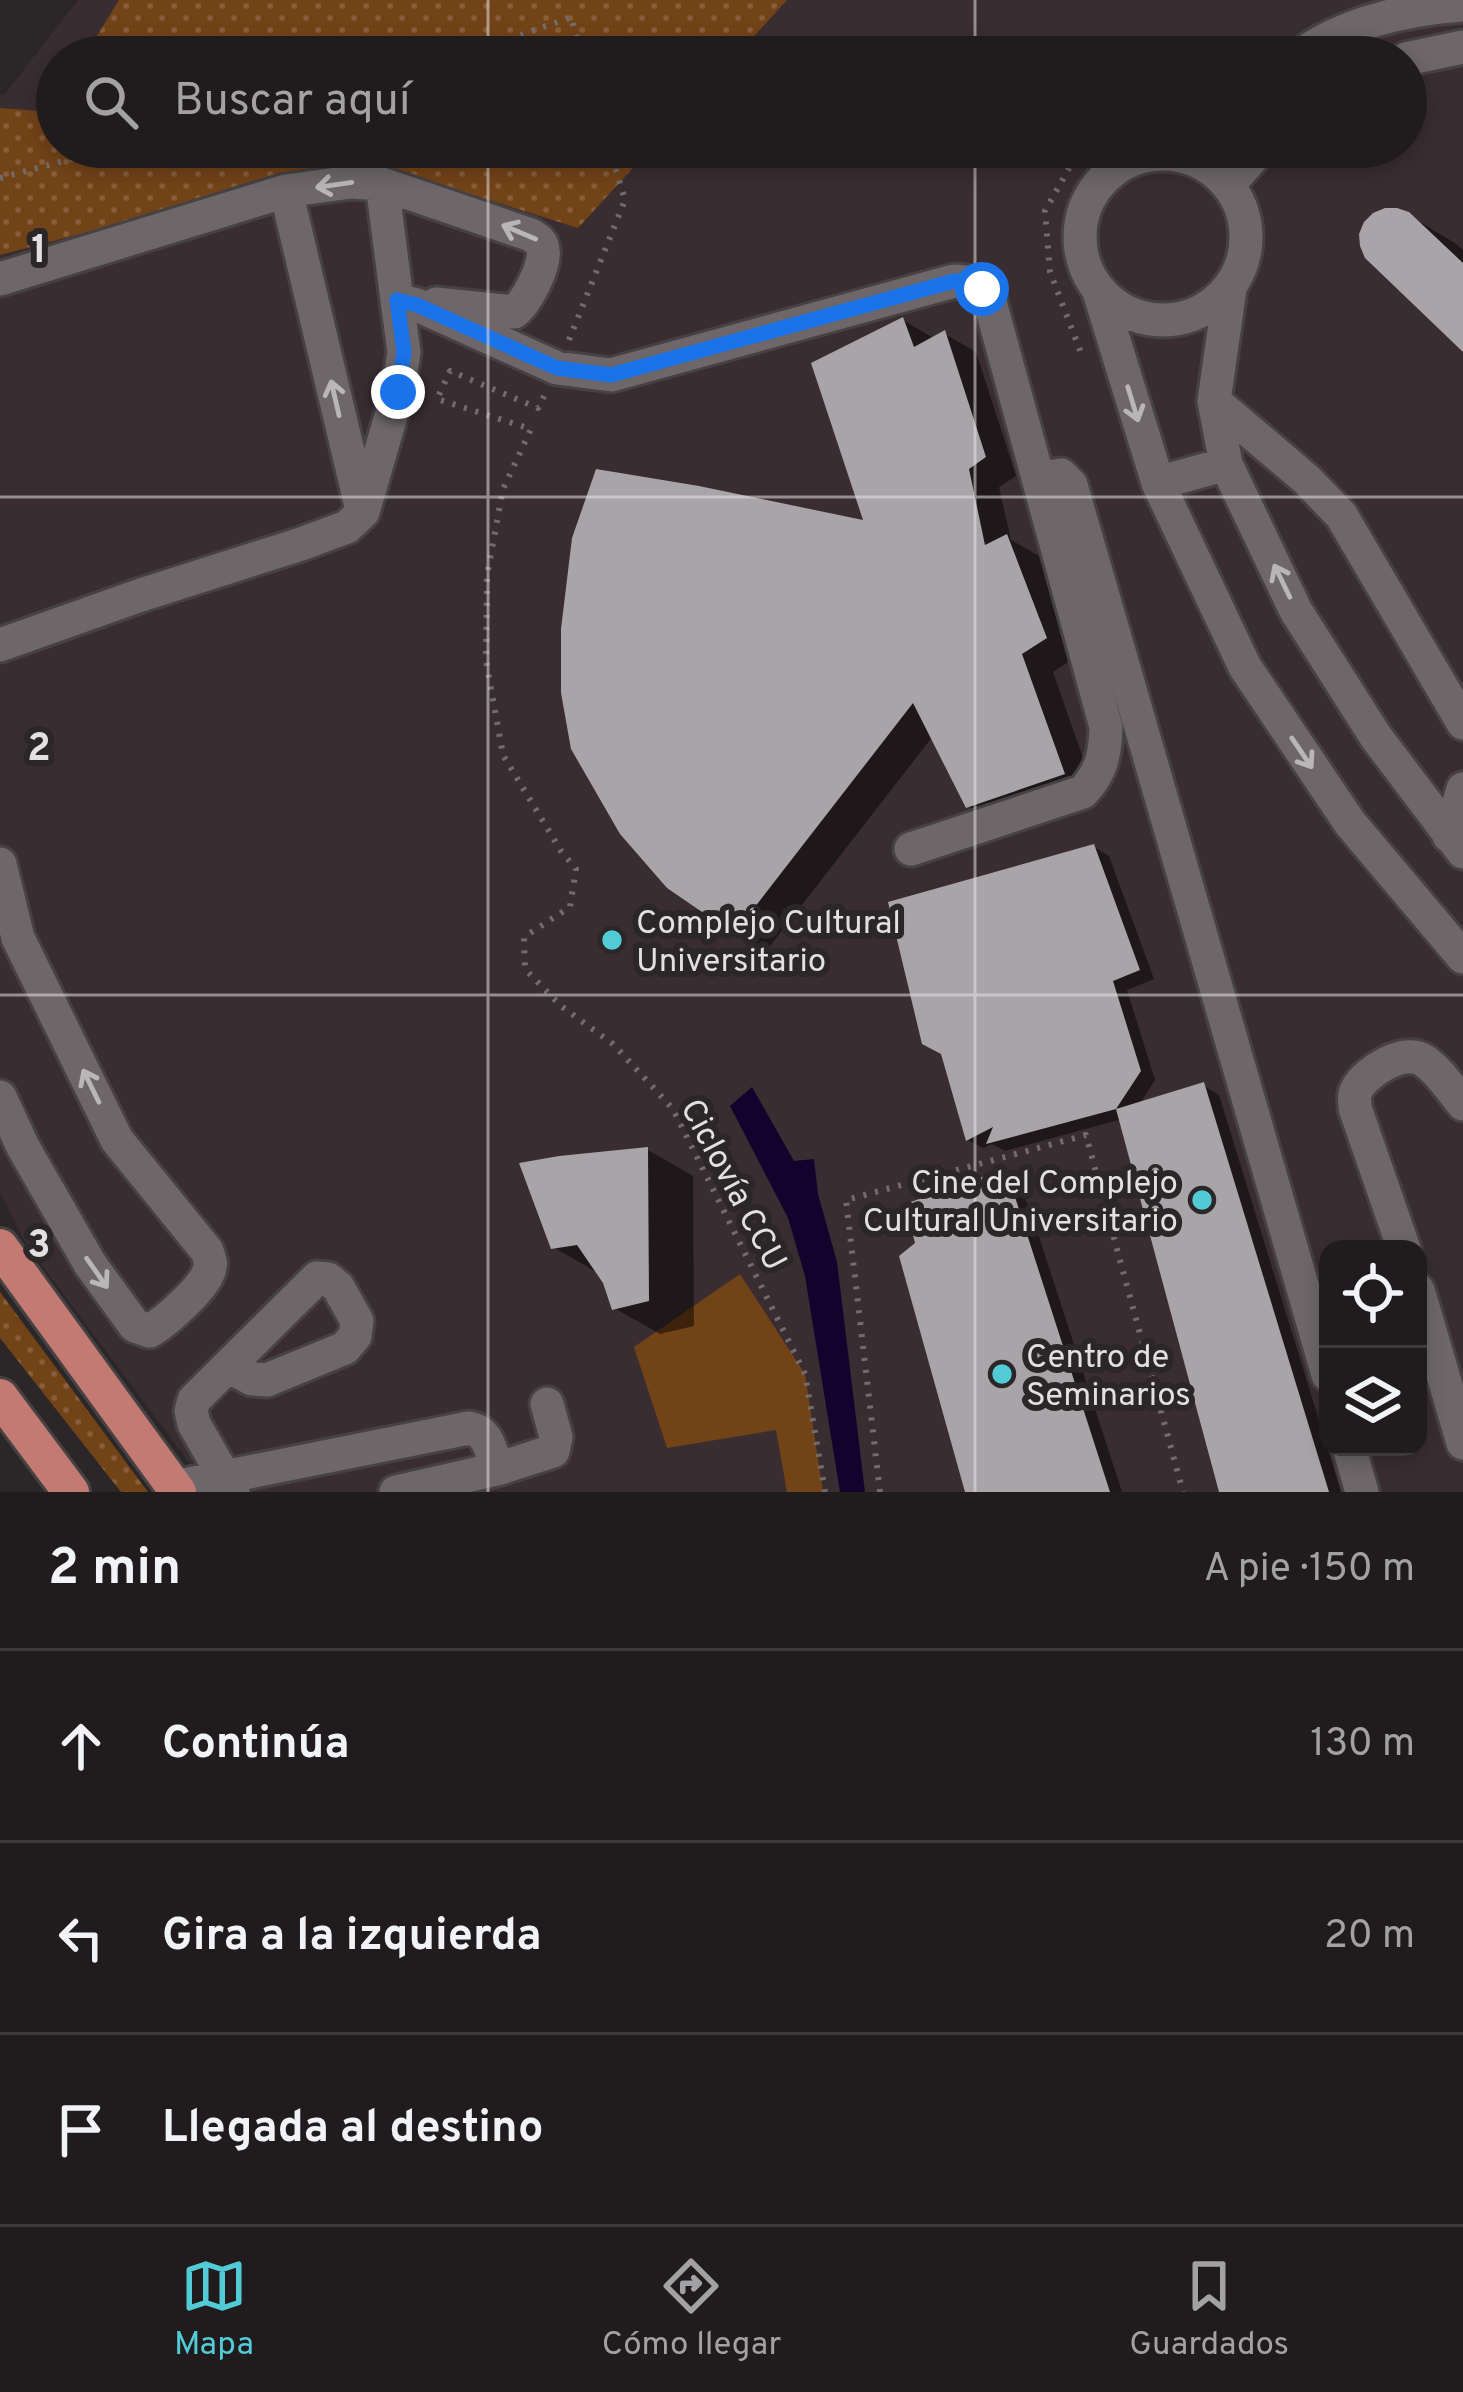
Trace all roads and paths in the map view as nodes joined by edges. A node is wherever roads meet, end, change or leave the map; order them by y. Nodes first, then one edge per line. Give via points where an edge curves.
1 (1463, 5) edge
2 (518, 36) edge
3 (576, 36) edge
4 (1338, 36) edge
5 (1463, 47) edge
6 (1427, 55) edge
7 (37, 168) edge
8 (615, 168) edge
9 (1117, 168) edge
10 (1209, 168) edge
11 (1243, 168) edge
12 (0, 178) edge
13 (382, 184) junction
14 (1229, 184) junction
15 (286, 191) junction
16 (0, 279) edge
17 (1231, 289) junction
18 (1100, 292) junction
19 (407, 302) junction
20 (557, 368) junction
21 (1214, 401) junction
22 (1226, 464) junction
23 (1038, 478) junction
24 (1157, 483) junction
25 (363, 512) junction
26 (0, 645) edge
27 (1463, 723) edge
28 (1463, 790) edge
29 (1456, 844) edge
30 (911, 849) dead end
31 (0, 864) edge
32 (9, 940) edge
33 (1463, 957) edge
34 (0, 1097) edge
35 (1463, 1104) edge
36 (1401, 1240) edge
37 (0, 1247) edge
38 (1427, 1321) edge
39 (1320, 1348) edge
40 (228, 1366) dead end
41 (0, 1397) edge
42 (547, 1404) dead end
43 (1463, 1443) edge
44 (1352, 1456) edge
45 (497, 1468) junction
46 (228, 1485) edge
47 (176, 1489) edge
48 (73, 1492) edge
49 (397, 1492) edge
50 (825, 1492) edge
51 (880, 1492) edge
52 (1183, 1492) edge
53 (1362, 1492) edge

1 - 4 lane
2 - 3 path via 571,17
5 - 6 lane
7 - 12 path
8 - 20 path, Ciclovía CCU via 625,200
9 - 18 lane via 1090,194 1081,219 1085,269
10 - 14 lane
11 - 14 lane
13 -> 15 lane
13 - 19 lane
19 -> 13 lane via 514,312 544,252 531,235
14 - 17 lane via 1248,236
15 - 16 lane
25 -> 15 lane
17 - 18 lane via 1190,317 1166,321 1118,308
17 - 21 lane
18 -> 24 lane
19 - 20 lane
19 - 25 lane via 393,411
20 - 23 lane via 611,375 969,281 990,302
20 - 50 path, Ciclovía CCU via 538,408 451,371 437,399 531,429 503,488 485,661 503,755 576,869 569,907 524,937 525,969 673,1109 805,1374
21 - 22 lane
21 - 27 lane via 1340,515
22 - 24 lane
29 -> 22 lane via 1296,611
23 - 30 lane via 1106,728 1097,777 1083,792
23 - 39 lane via 1061,475 1070,485
24 -> 33 lane via 1245,667 1350,823
25 - 26 lane via 302,544
28 - 29 lane
31 - 32 lane
34 -> 32 lane via 112,1295 135,1326 150,1331 164,1322 207,1277 207,1251 117,1140
35 - 36 lane via 1419,1057 1396,1059 1359,1085 1355,1108
37 - 47 main road
38 - 43 lane
40 - 46 lane via 191,1412
41 - 48 main road
42 - 45 lane via 553,1450
44 - 53 lane
45 - 46 lane via 482,1432 470,1428
45 - 49 lane
46 - 47 lane
51 - 52 path via 846,1200 1086,1135

